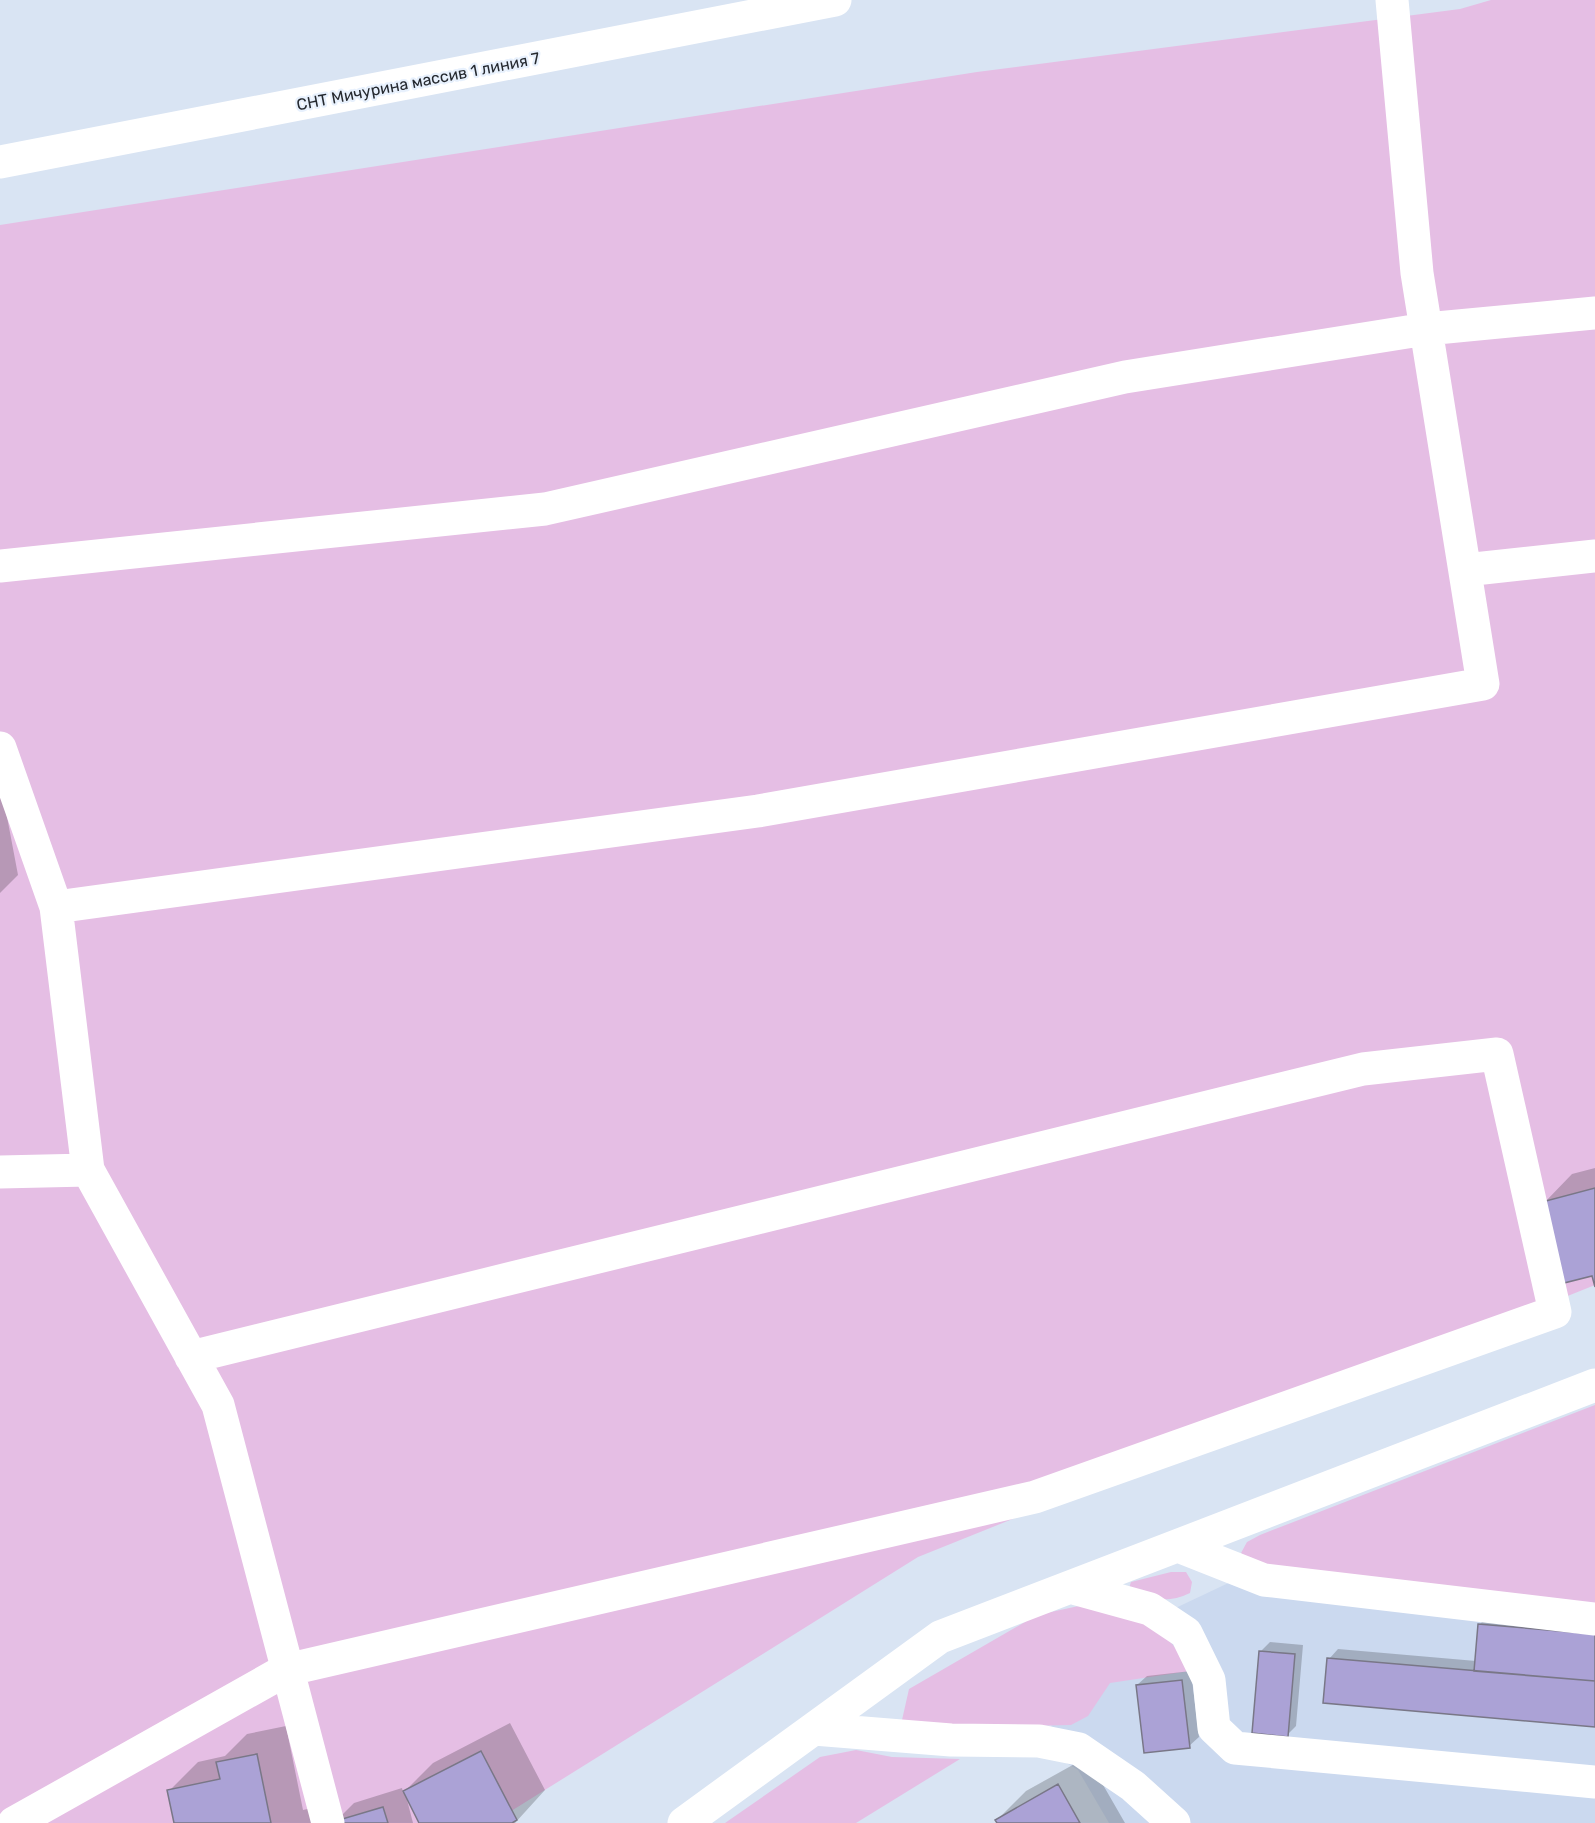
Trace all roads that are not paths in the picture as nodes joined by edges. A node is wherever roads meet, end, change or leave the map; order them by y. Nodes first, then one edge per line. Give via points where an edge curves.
1 (835, 0) edge
2 (1392, 0) edge
3 (0, 162) edge
4 (1595, 313) edge
5 (1426, 329) junction
6 (1595, 556) edge
7 (0, 566) edge
8 (1465, 570) junction
9 (0, 748) edge
10 (56, 907) junction
11 (88, 1170) junction
12 (0, 1172) edge
13 (191, 1357) junction
14 (1595, 1385) edge
15 (1178, 1546) junction
16 (1070, 1587) junction
17 (1595, 1619) edge
18 (286, 1670) junction
19 (814, 1729) junction
20 (1595, 1782) edge
21 (14, 1823) edge
22 (328, 1823) edge
23 (684, 1823) edge
24 (1174, 1823) edge

1 - 3 street, СНТ Мичурина массив 1 линия 7
2 - 5 street via 1417,273
4 - 5 street
5 - 7 street via 1125,377 545,509
5 - 8 street
6 - 8 street
8 - 10 street via 1483,684 758,811
9 - 10 street
10 - 11 street
11 - 12 street
11 - 13 street
13 - 18 street via 218,1405
13 - 18 street via 1363,1069 1497,1054 1555,1312 1035,1497
14 - 15 street
15 - 16 street
15 - 17 street via 1264,1580
16 - 19 street via 940,1637
16 - 20 street via 1150,1609 1186,1633 1209,1680 1214,1728 1235,1748
18 - 21 street
18 - 22 street
19 - 23 street
19 - 24 street via 951,1740 1038,1741 1078,1749 1133,1786

